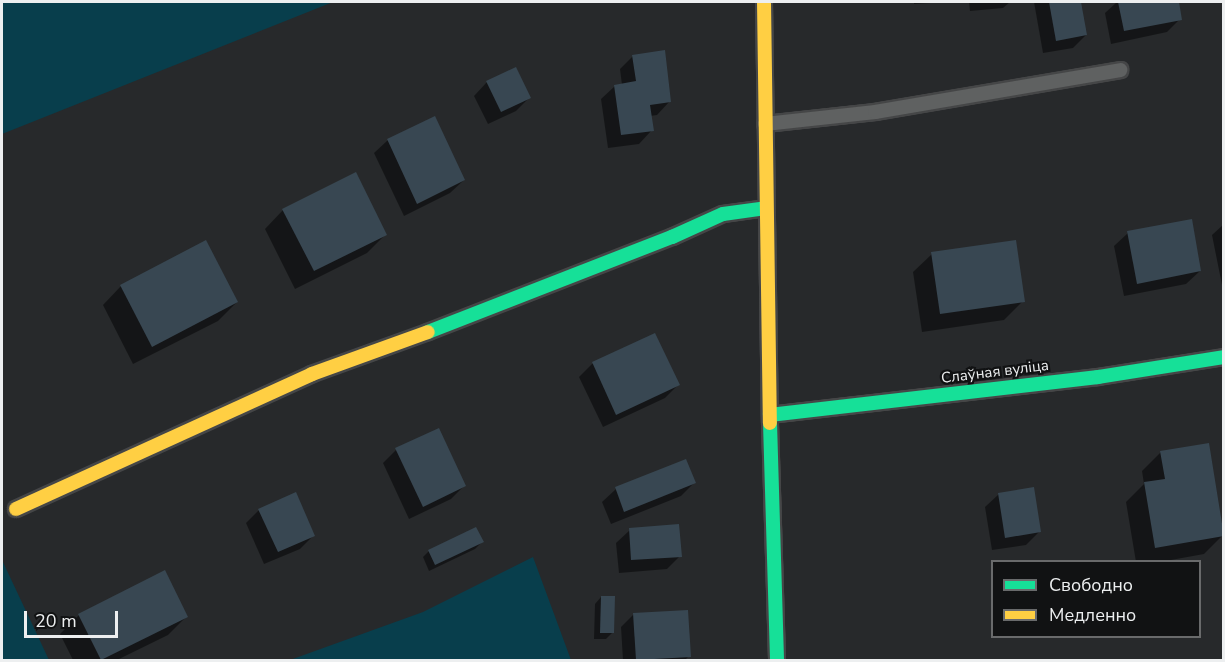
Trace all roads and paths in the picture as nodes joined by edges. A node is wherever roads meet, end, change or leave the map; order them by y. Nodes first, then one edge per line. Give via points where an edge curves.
1 (764, 2) edge
2 (1120, 70) dead end
3 (765, 124) junction
4 (766, 208) junction
5 (1224, 357) edge
6 (770, 415) junction
7 (16, 509) dead end
8 (777, 660) edge

1 - 3 street
2 - 3 lane via 875,112
3 - 4 street
4 - 6 street
4 - 7 street via 723,214 416,337 312,374
5 - 6 street, Слаўная вуліца via 1098,377
6 - 8 street

